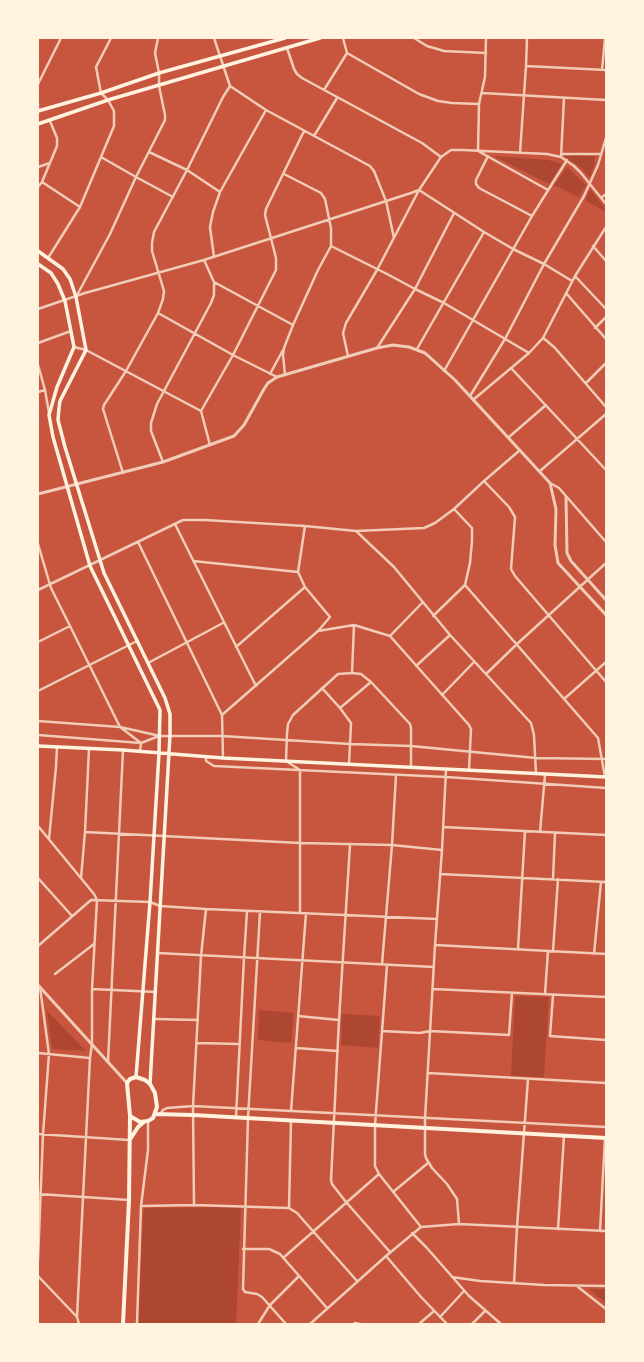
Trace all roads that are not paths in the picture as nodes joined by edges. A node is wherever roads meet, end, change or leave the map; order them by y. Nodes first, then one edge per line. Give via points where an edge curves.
1 (61, 38) edge
2 (111, 38) edge
3 (158, 38) edge
4 (214, 38) edge
5 (284, 38) edge
6 (320, 38) edge
7 (343, 38) edge
8 (414, 38) edge
9 (486, 38) edge
10 (526, 38) edge
11 (605, 38) edge
12 (287, 48) junction
13 (347, 53) junction
14 (486, 53) junction
15 (219, 56) junction
16 (526, 66) junction
17 (224, 67) junction
18 (604, 70) edge
19 (159, 73) junction
20 (38, 84) edge
21 (159, 86) junction
22 (230, 86) junction
23 (324, 90) junction
24 (101, 93) junction
25 (482, 93) junction
26 (524, 95) junction
27 (337, 98) junction
28 (564, 98) junction
29 (108, 100) junction
30 (606, 100) edge
31 (38, 104) edge
32 (480, 104) junction
33 (38, 110) edge
34 (266, 110) junction
35 (50, 120) junction
36 (38, 124) edge
37 (304, 131) junction
38 (314, 136) junction
39 (606, 138) edge
40 (478, 151) junction
41 (149, 152) junction
42 (520, 153) junction
43 (601, 154) junction
44 (561, 155) junction
45 (488, 156) junction
46 (101, 157) junction
47 (441, 157) junction
48 (567, 160) junction
49 (50, 163) junction
50 (38, 167) edge
51 (187, 170) junction
52 (284, 174) junction
53 (136, 177) junction
54 (42, 182) junction
55 (590, 183) junction
56 (38, 188) edge
57 (419, 190) junction
58 (548, 190) junction
59 (220, 192) junction
60 (606, 194) edge
61 (173, 197) junction
62 (602, 198) junction
63 (386, 201) junction
64 (606, 204) edge
65 (80, 207) junction
66 (454, 213) junction
67 (532, 216) junction
68 (329, 219) junction
69 (606, 227) edge
70 (484, 232) junction
71 (270, 238) junction
72 (394, 238) junction
73 (331, 246) junction
74 (593, 246) junction
75 (512, 249) junction
76 (38, 251) edge
77 (214, 257) junction
78 (48, 258) junction
79 (204, 260) junction
80 (606, 261) edge
81 (38, 264) edge
82 (544, 264) junction
83 (377, 270) junction
84 (159, 273) junction
85 (575, 276) junction
86 (214, 282) junction
87 (572, 282) junction
88 (415, 290) junction
89 (566, 293) junction
90 (76, 297) junction
91 (65, 300) junction
92 (444, 303) junction
93 (257, 306) junction
94 (606, 308) edge
95 (38, 309) edge
96 (158, 313) junction
97 (606, 317) edge
98 (472, 320) junction
99 (293, 325) junction
100 (595, 328) junction
101 (71, 331) junction
102 (195, 333) junction
103 (543, 338) junction
104 (505, 339) junction
105 (606, 339) edge
106 (38, 343) edge
107 (74, 347) junction
108 (284, 348) junction
109 (377, 348) junction
110 (417, 349) junction
111 (86, 350) junction
112 (529, 353) junction
113 (233, 355) junction
114 (348, 356) junction
115 (606, 363) edge
116 (38, 365) edge
117 (511, 368) junction
118 (126, 371) junction
119 (444, 371) junction
120 (270, 374) junction
121 (285, 375) junction
122 (277, 377) junction
123 (586, 384) junction
124 (45, 390) junction
125 (38, 392) edge
126 (163, 392) junction
127 (470, 396) junction
128 (473, 400) junction
129 (546, 405) junction
130 (606, 407) edge
131 (201, 411) junction
132 (606, 414) edge
133 (49, 415) junction
134 (509, 437) junction
135 (577, 438) junction
136 (210, 445) junction
137 (520, 450) junction
138 (162, 462) junction
139 (606, 470) edge
140 (540, 471) junction
141 (123, 473) junction
142 (484, 481) junction
143 (550, 483) junction
144 (76, 484) junction
145 (67, 487) junction
146 (38, 494) edge
147 (566, 497) junction
148 (454, 509) junction
149 (175, 524) junction
150 (305, 526) junction
151 (356, 531) junction
152 (138, 542) junction
153 (606, 542) edge
154 (38, 544) edge
155 (100, 561) junction
156 (193, 561) junction
157 (606, 563) edge
158 (90, 566) junction
159 (298, 572) junction
160 (587, 580) junction
161 (50, 584) junction
162 (465, 585) junction
163 (579, 586) junction
164 (305, 587) junction
165 (38, 590) edge
166 (606, 600) edge
167 (423, 602) junction
168 (606, 615) edge
169 (433, 616) junction
170 (548, 616) junction
171 (223, 623) junction
172 (354, 625) junction
173 (70, 626) junction
174 (318, 631) junction
175 (450, 635) junction
176 (390, 636) junction
177 (137, 641) junction
178 (38, 642) edge
179 (188, 642) junction
180 (517, 644) junction
181 (129, 646) junction
182 (236, 647) junction
183 (474, 662) junction
184 (606, 662) edge
185 (148, 663) junction
186 (90, 666) junction
187 (416, 666) junction
188 (596, 671) junction
189 (352, 673) junction
190 (486, 674) junction
191 (371, 682) junction
192 (606, 682) edge
193 (256, 686) junction
194 (322, 688) junction
195 (38, 691) edge
196 (442, 695) junction
197 (564, 699) junction
198 (340, 708) junction
199 (222, 715) junction
200 (38, 721) edge
201 (120, 727) junction
202 (38, 735) edge
203 (170, 735) junction
204 (160, 736) junction
205 (222, 736) junction
206 (286, 740) junction
207 (141, 743) junction
208 (350, 744) junction
209 (38, 746) edge
210 (411, 746) junction
211 (57, 747) junction
212 (89, 749) junction
213 (123, 750) junction
214 (471, 751) junction
215 (139, 752) junction
216 (159, 753) junction
217 (168, 754) junction
218 (206, 756) junction
219 (223, 758) junction
220 (536, 758) junction
221 (604, 759) edge
222 (286, 761) junction
223 (349, 764) junction
224 (411, 768) junction
225 (300, 770) junction
226 (446, 770) junction
227 (469, 771) junction
228 (536, 774) junction
229 (396, 775) junction
230 (545, 775) junction
231 (446, 777) junction
232 (606, 777) edge
233 (544, 783) junction
234 (606, 788) edge
235 (38, 826) edge
236 (443, 827) junction
237 (525, 831) junction
238 (85, 832) junction
239 (540, 832) junction
240 (555, 833) junction
241 (119, 834) junction
242 (606, 835) edge
243 (154, 836) junction
244 (164, 836) junction
245 (49, 839) junction
246 (300, 843) junction
247 (350, 845) junction
248 (392, 845) junction
249 (442, 850) junction
250 (440, 874) junction
251 (38, 878) edge
252 (522, 878) junction
253 (81, 879) junction
254 (553, 879) junction
255 (558, 879) junction
256 (602, 882) junction
257 (606, 882) edge
258 (97, 900) junction
259 (115, 900) junction
260 (150, 902) junction
261 (160, 906) junction
262 (206, 909) junction
263 (247, 911) junction
264 (260, 912) junction
265 (300, 913) junction
266 (306, 913) junction
267 (345, 915) junction
268 (72, 916) junction
269 (385, 916) junction
270 (437, 919) junction
271 (95, 944) junction
272 (435, 945) junction
273 (38, 946) edge
274 (518, 950) junction
275 (548, 951) junction
276 (553, 951) junction
277 (158, 953) junction
278 (594, 954) junction
279 (606, 954) edge
280 (201, 956) junction
281 (244, 958) junction
282 (257, 958) junction
283 (302, 960) junction
284 (342, 962) junction
285 (382, 964) junction
286 (387, 965) junction
287 (434, 967) junction
288 (55, 974) dead end
289 (39, 986) edge
290 (92, 989) junction
291 (432, 989) junction
292 (111, 990) junction
293 (143, 991) junction
294 (156, 992) junction
295 (512, 993) junction
296 (545, 994) junction
297 (553, 995) junction
298 (606, 997) edge
299 (298, 1016) junction
300 (154, 1019) junction
301 (198, 1020) junction
302 (339, 1020) junction
303 (382, 1031) junction
304 (430, 1032) junction
305 (606, 1040) edge
306 (197, 1043) junction
307 (92, 1044) junction
308 (239, 1044) junction
309 (296, 1048) junction
310 (338, 1051) junction
311 (38, 1053) edge
312 (49, 1054) junction
313 (90, 1058) junction
314 (108, 1062) junction
315 (428, 1073) junction
316 (136, 1077) junction
317 (528, 1079) junction
318 (126, 1083) junction
319 (606, 1083) edge
320 (150, 1084) junction
321 (193, 1106) junction
322 (236, 1108) junction
323 (249, 1109) junction
324 (292, 1111) junction
325 (334, 1113) junction
326 (157, 1114) junction
327 (193, 1115) junction
328 (376, 1115) junction
329 (130, 1116) junction
330 (236, 1117) junction
331 (248, 1118) junction
332 (425, 1119) junction
333 (291, 1120) junction
334 (146, 1122) junction
335 (334, 1123) junction
336 (525, 1123) junction
337 (375, 1125) junction
338 (606, 1127) edge
339 (424, 1128) junction
340 (38, 1134) edge
341 (43, 1134) junction
342 (524, 1134) junction
343 (86, 1136) junction
344 (564, 1136) junction
345 (606, 1138) edge
346 (130, 1140) junction
347 (428, 1163) junction
348 (379, 1174) junction
349 (394, 1192) junction
350 (39, 1194) edge
351 (84, 1197) junction
352 (129, 1200) junction
353 (346, 1202) junction
354 (194, 1205) junction
355 (142, 1206) junction
356 (245, 1206) junction
357 (289, 1208) junction
358 (459, 1224) junction
359 (421, 1227) junction
360 (517, 1227) junction
361 (558, 1229) junction
362 (314, 1231) junction
363 (600, 1231) junction
364 (606, 1231) edge
365 (412, 1233) junction
366 (243, 1249) junction
367 (390, 1252) junction
368 (386, 1256) junction
369 (283, 1258) junction
370 (38, 1260) edge
371 (38, 1276) edge
372 (299, 1276) junction
373 (452, 1278) junction
374 (358, 1281) junction
375 (514, 1283) junction
376 (577, 1286) junction
377 (606, 1286) edge
378 (464, 1291) junction
379 (270, 1306) junction
380 (327, 1308) junction
381 (606, 1309) edge
382 (434, 1311) junction
383 (485, 1311) junction
384 (77, 1317) junction
385 (440, 1317) junction
386 (79, 1324) edge
387 (124, 1324) edge
388 (137, 1324) edge
389 (258, 1324) edge
390 (286, 1324) edge
391 (310, 1324) edge
392 (354, 1324) edge
393 (360, 1324) edge
394 (419, 1324) edge
395 (447, 1324) edge
396 (472, 1324) edge
397 (501, 1324) edge

1 - 20 street
2 - 24 street via 96,67
3 - 19 street via 154,53
4 - 15 street
5 - 15 main road
6 - 12 main road
7 - 13 street
8 - 14 street via 427,46 444,51
9 - 14 street
10 - 16 street
11 - 18 street
12 - 17 main road
12 - 23 street via 291,64 297,74
13 - 23 street
13 - 32 street via 419,94 445,102
14 - 25 street
15 - 17 street
15 - 19 main road
16 - 18 street
16 - 26 street
17 - 21 main road
17 - 22 street
19 - 21 street
19 - 24 main road
21 - 29 main road
21 - 41 street via 165,120
22 - 34 street
22 - 51 street
23 - 27 street
24 - 29 street
24 - 33 main road
25 - 26 street
25 - 32 street
26 - 28 street
26 - 42 street
27 - 38 street
27 - 47 street via 422,143
28 - 30 street
28 - 44 street
29 - 35 main road
29 - 46 street via 114,111 114,126
31 - 33 street
32 - 40 street
34 - 37 street
34 - 59 street
35 - 36 main road
35 - 49 street via 57,138 57,146
37 - 38 street
37 - 52 street
38 - 63 street via 370,166
39 - 43 street
40 - 42 street
40 - 45 street
40 - 47 street via 451,150
41 - 51 street
41 - 53 street
42 - 44 street
43 - 44 street
43 - 55 street
44 - 48 street
45 - 58 street
45 - 67 street via 476,184
46 - 53 street
46 - 65 street
47 - 57 street
48 - 55 street
48 - 58 street
49 - 50 street
49 - 54 street
51 - 59 street
51 - 61 street
52 - 68 street via 321,193 325,199
52 - 71 street via 266,209
53 - 61 street
53 - 90 street via 110,234
54 - 56 street
54 - 65 street
55 - 62 street
55 - 82 street
57 - 63 street
57 - 66 street
57 - 72 street
58 - 67 street
59 - 77 street via 210,227
60 - 62 street
61 - 84 street via 153,238 152,251
62 - 64 street
63 - 68 street
63 - 72 street
65 - 78 street
66 - 70 street
66 - 88 street
67 - 75 street
68 - 71 street
68 - 73 street
69 - 74 street
70 - 75 street
70 - 92 street
71 - 77 street
71 - 93 street via 276,258 276,270
72 - 83 street
73 - 83 street
73 - 99 street
74 - 80 street
74 - 85 street
75 - 82 street
75 - 98 street
76 - 78 main road
77 - 79 street
78 - 90 main road via 63,269 70,279
79 - 84 street
79 - 86 street
81 - 91 main road via 51,273
82 - 87 street
82 - 104 street
83 - 88 street
83 - 114 street via 344,328
84 - 90 street
84 - 96 street via 164,295
85 - 87 street
85 - 94 street
86 - 93 street
86 - 102 street via 211,303
87 - 89 street
88 - 92 street
88 - 109 street
89 - 100 street
89 - 103 street
90 - 91 street
90 - 111 main road
91 - 95 street
91 - 101 main road
92 - 98 street
92 - 110 street
93 - 99 street
93 - 113 street
96 - 102 street
96 - 118 street
97 - 100 street
98 - 104 street
98 - 119 street
99 - 108 street
100 - 105 street
101 - 106 street
101 - 107 main road
102 - 113 street
102 - 126 street
103 - 112 street
103 - 123 street
104 - 112 street
104 - 127 street
107 - 111 street
107 - 133 main road via 57,387
108 - 120 street
108 - 121 street
109 - 110 street via 393,345
109 - 114 street
110 - 119 street via 433,359
111 - 118 street
111 - 144 main road via 60,401 58,420
112 - 117 street
113 - 120 street
113 - 131 street
114 - 121 street
115 - 123 street
116 - 124 street
117 - 128 street
117 - 129 street
118 - 126 street
118 - 141 street via 103,410
119 - 127 street
120 - 122 street
121 - 122 street
122 - 136 street via 264,388 239,432
123 - 130 street
124 - 125 street
124 - 133 street
126 - 131 street
126 - 138 street via 156,404 151,431
127 - 128 street
128 - 134 street
129 - 134 street
129 - 135 street
131 - 136 street
132 - 135 street
133 - 145 main road
134 - 137 street
135 - 139 street
135 - 140 street
136 - 138 street
137 - 140 street
137 - 142 street
138 - 141 street
140 - 143 street
141 - 144 street
142 - 148 street
142 - 170 street via 515,517 511,568
143 - 147 street
143 - 163 street via 556,508 558,563
144 - 145 street
144 - 155 main road
145 - 146 street
145 - 158 main road
147 - 153 street
147 - 160 street via 567,553 570,561
148 - 151 street via 424,528
148 - 162 street via 472,528 470,563
149 - 150 street via 183,520 205,520
149 - 152 street
149 - 156 street
150 - 151 street
150 - 159 street
151 - 167 street via 394,567
152 - 155 street
152 - 179 street
154 - 161 street
155 - 158 street
155 - 177 main road
156 - 159 street
156 - 171 street
157 - 160 street
158 - 161 street
158 - 181 main road
159 - 164 street
160 - 163 street
160 - 166 street
161 - 165 street
161 - 173 street
162 - 169 street
162 - 180 street
163 - 168 street
163 - 170 street
164 - 174 street via 330,617
164 - 182 street
167 - 169 street
167 - 176 street
169 - 175 street
170 - 180 street
170 - 188 street
171 - 179 street
171 - 182 street
172 - 174 street
172 - 176 street
172 - 189 street
173 - 178 street
173 - 186 street
174 - 193 street
175 - 183 street
175 - 187 street
176 - 187 street
177 - 181 street
177 - 185 main road
179 - 185 street
179 - 199 street
180 - 190 street
180 - 197 street
181 - 186 street
181 - 204 main road via 160,710
182 - 193 street
183 - 190 street
183 - 196 street
184 - 188 street
185 - 203 main road via 169,707
186 - 195 street
186 - 201 street
187 - 196 street
188 - 192 street
188 - 197 street
189 - 191 street via 362,674
189 - 194 street via 338,674
190 - 220 street via 531,723
191 - 198 street
191 - 210 street via 410,724
193 - 199 street
194 - 198 street
194 - 206 street via 293,715 288,724
196 - 214 street via 471,729
197 - 221 street via 598,738
198 - 208 street via 351,723
199 - 205 street
200 - 201 street
201 - 204 street
201 - 207 street
202 - 207 street
203 - 204 street
203 - 205 street
203 - 217 main road
204 - 207 street
204 - 216 main road
205 - 206 street
205 - 219 street
206 - 208 street
206 - 222 street
207 - 215 street
208 - 210 street
208 - 223 street
209 - 211 main road
210 - 214 street
210 - 224 street
211 - 212 main road
211 - 245 street
212 - 213 main road
212 - 238 street
213 - 215 main road
213 - 241 street
214 - 220 street
214 - 227 street
215 - 216 main road
216 - 217 main road
216 - 243 main road
217 - 218 main road
217 - 244 main road
218 - 219 main road
218 - 225 street via 206,760 214,766
219 - 222 main road
220 - 221 street
220 - 228 street
221 - 232 street
222 - 223 main road
222 - 225 street
223 - 224 main road
224 - 226 main road
225 - 229 street
225 - 246 street
226 - 227 main road
226 - 231 street
227 - 228 main road
228 - 230 main road
229 - 231 street
229 - 248 street
230 - 232 main road
230 - 233 street
231 - 233 street
231 - 236 street
233 - 234 street
233 - 239 street
235 - 245 street
236 - 237 street
236 - 249 street
237 - 239 street
237 - 252 street
238 - 241 street
238 - 253 street
239 - 240 street
240 - 242 street
240 - 254 street
241 - 243 street
241 - 259 street
243 - 244 street
243 - 260 main road
244 - 246 street
244 - 261 main road
245 - 253 street
246 - 247 street
246 - 265 street
247 - 248 street
247 - 267 street
248 - 249 street
248 - 269 street
249 - 250 street
250 - 252 street
250 - 270 street
251 - 268 street
252 - 254 street
252 - 274 street
253 - 258 street
254 - 255 street
255 - 256 street
255 - 276 street
256 - 257 street
256 - 278 street
258 - 259 street
258 - 268 street via 90,900
258 - 271 street
259 - 260 street
259 - 292 street
260 - 261 street
260 - 293 main road
261 - 262 street
261 - 277 main road
262 - 263 street
262 - 280 street
263 - 264 street
263 - 281 street
264 - 265 street
264 - 282 street
265 - 266 street
266 - 267 street
266 - 283 street
267 - 269 street
267 - 284 street
268 - 273 street
269 - 270 street
269 - 285 street
270 - 272 street
271 - 288 street
271 - 290 street
272 - 274 street
272 - 287 street
274 - 275 street
275 - 276 street
275 - 296 street
276 - 278 street
277 - 280 street
277 - 294 main road
278 - 279 street
280 - 281 street
280 - 301 street
281 - 282 street
281 - 308 street
282 - 283 street
282 - 323 street
283 - 284 street
283 - 299 street
284 - 285 street
284 - 302 street
285 - 286 street
286 - 287 street
286 - 303 street
287 - 291 street
289 - 307 street
289 - 312 street
290 - 292 street
290 - 307 street
291 - 295 street
291 - 304 street
292 - 293 street
292 - 314 street
293 - 294 street
293 - 316 main road
294 - 300 main road
295 - 296 street
295 - 304 street via 509,1035
296 - 297 street
297 - 298 street
297 - 305 street via 550,1036
299 - 302 street
299 - 309 street
300 - 301 street
300 - 320 main road
301 - 306 street
302 - 310 street
303 - 304 street
303 - 328 street
304 - 315 street
306 - 308 street
306 - 321 street
307 - 313 street
307 - 314 street
308 - 322 street
309 - 310 street
309 - 324 street
310 - 325 street
311 - 312 street
312 - 313 street
312 - 341 street
313 - 343 street
314 - 318 street
315 - 317 street
315 - 332 street
316 - 318 main road via 130,1078
316 - 320 main road
317 - 319 street
317 - 336 street
318 - 329 main road
320 - 326 main road via 155,1093
321 - 322 street
321 - 326 street via 167,1108
321 - 327 street
322 - 323 street
322 - 330 street
323 - 324 street
323 - 331 street
324 - 325 street
325 - 328 street
325 - 335 street
326 - 327 main road
326 - 334 main road
327 - 330 main road
327 - 354 street
328 - 332 street
328 - 337 street
329 - 334 main road via 140,1122
329 - 346 main road
330 - 331 main road
331 - 333 main road
331 - 356 street
332 - 336 street
332 - 339 street
333 - 335 main road
333 - 357 street
334 - 346 main road via 138,1127
334 - 355 street via 148,1150
335 - 337 main road
335 - 353 street via 331,1180
336 - 338 street
336 - 342 street
337 - 339 main road
337 - 348 street via 376,1166
339 - 342 main road
339 - 347 street
340 - 341 street
341 - 343 street
341 - 350 street
342 - 344 main road
342 - 360 street
343 - 346 street
343 - 351 street
344 - 345 main road
344 - 361 street
345 - 363 street
346 - 352 main road
347 - 349 street
347 - 358 street via 457,1199
348 - 349 street
348 - 353 street
349 - 359 street
350 - 351 street
350 - 370 street
351 - 352 street
351 - 384 street
352 - 387 main road
353 - 362 street
353 - 367 street
354 - 355 street
354 - 356 street
355 - 388 street
356 - 357 street
356 - 366 street
357 - 362 street via 298,1213
358 - 359 street
358 - 360 street
359 - 365 street
360 - 361 street
360 - 375 street
361 - 363 street
362 - 369 street
362 - 374 street
363 - 364 street
365 - 367 street
365 - 373 street
366 - 369 street via 270,1249
366 - 379 street via 243,1291 257,1294
367 - 368 street
368 - 374 street
368 - 382 street
369 - 372 street
371 - 384 street
372 - 379 street
372 - 380 street
373 - 375 street
373 - 378 street
374 - 380 street
375 - 376 street
376 - 377 street
376 - 381 street
378 - 383 street
378 - 385 street
379 - 389 street
379 - 390 street
380 - 391 street
382 - 385 street
382 - 394 street
383 - 396 street
383 - 397 street
384 - 386 street
385 - 395 street
392 - 393 street

